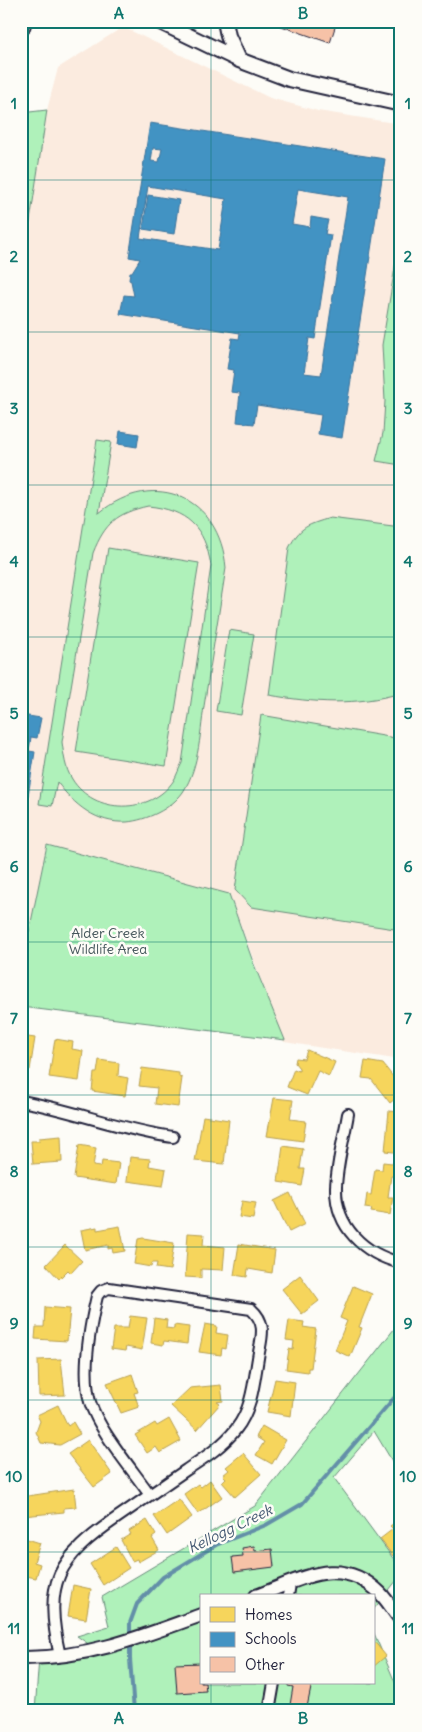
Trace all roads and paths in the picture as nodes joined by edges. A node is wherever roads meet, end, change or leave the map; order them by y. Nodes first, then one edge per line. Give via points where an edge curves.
1 (23, 21) edge
2 (158, 21) edge
3 (225, 21) edge
4 (179, 26) edge
5 (21, 27) edge
6 (240, 60) junction
7 (401, 104) edge
8 (21, 1101) edge
9 (348, 1114) dead end
10 (173, 1137) dead end
11 (401, 1263) edge
12 (150, 1495) junction
13 (289, 1590) edge
14 (267, 1594) edge
15 (200, 1615) edge
16 (401, 1620) edge
17 (60, 1656) junction
18 (21, 1658) edge
19 (274, 1684) edge
20 (270, 1706) dead end

1 - 5 highway
2 - 4 main road
3 - 6 main road via 228,36
4 - 6 main road
6 - 7 main road via 309,84
8 - 10 street via 134,1131
9 - 11 street via 337,1178 340,1212 359,1242 378,1256
12 - 12 street via 102,1426 91,1403 86,1374 97,1296 109,1288 251,1309 260,1317 262,1330 252,1394 244,1416 212,1453
12 - 17 street via 78,1547 60,1573 53,1611
13 - 14 street
13 - 16 street via 331,1571 345,1571 380,1593
15 - 17 street via 98,1650
17 - 18 street
19 - 20 street

